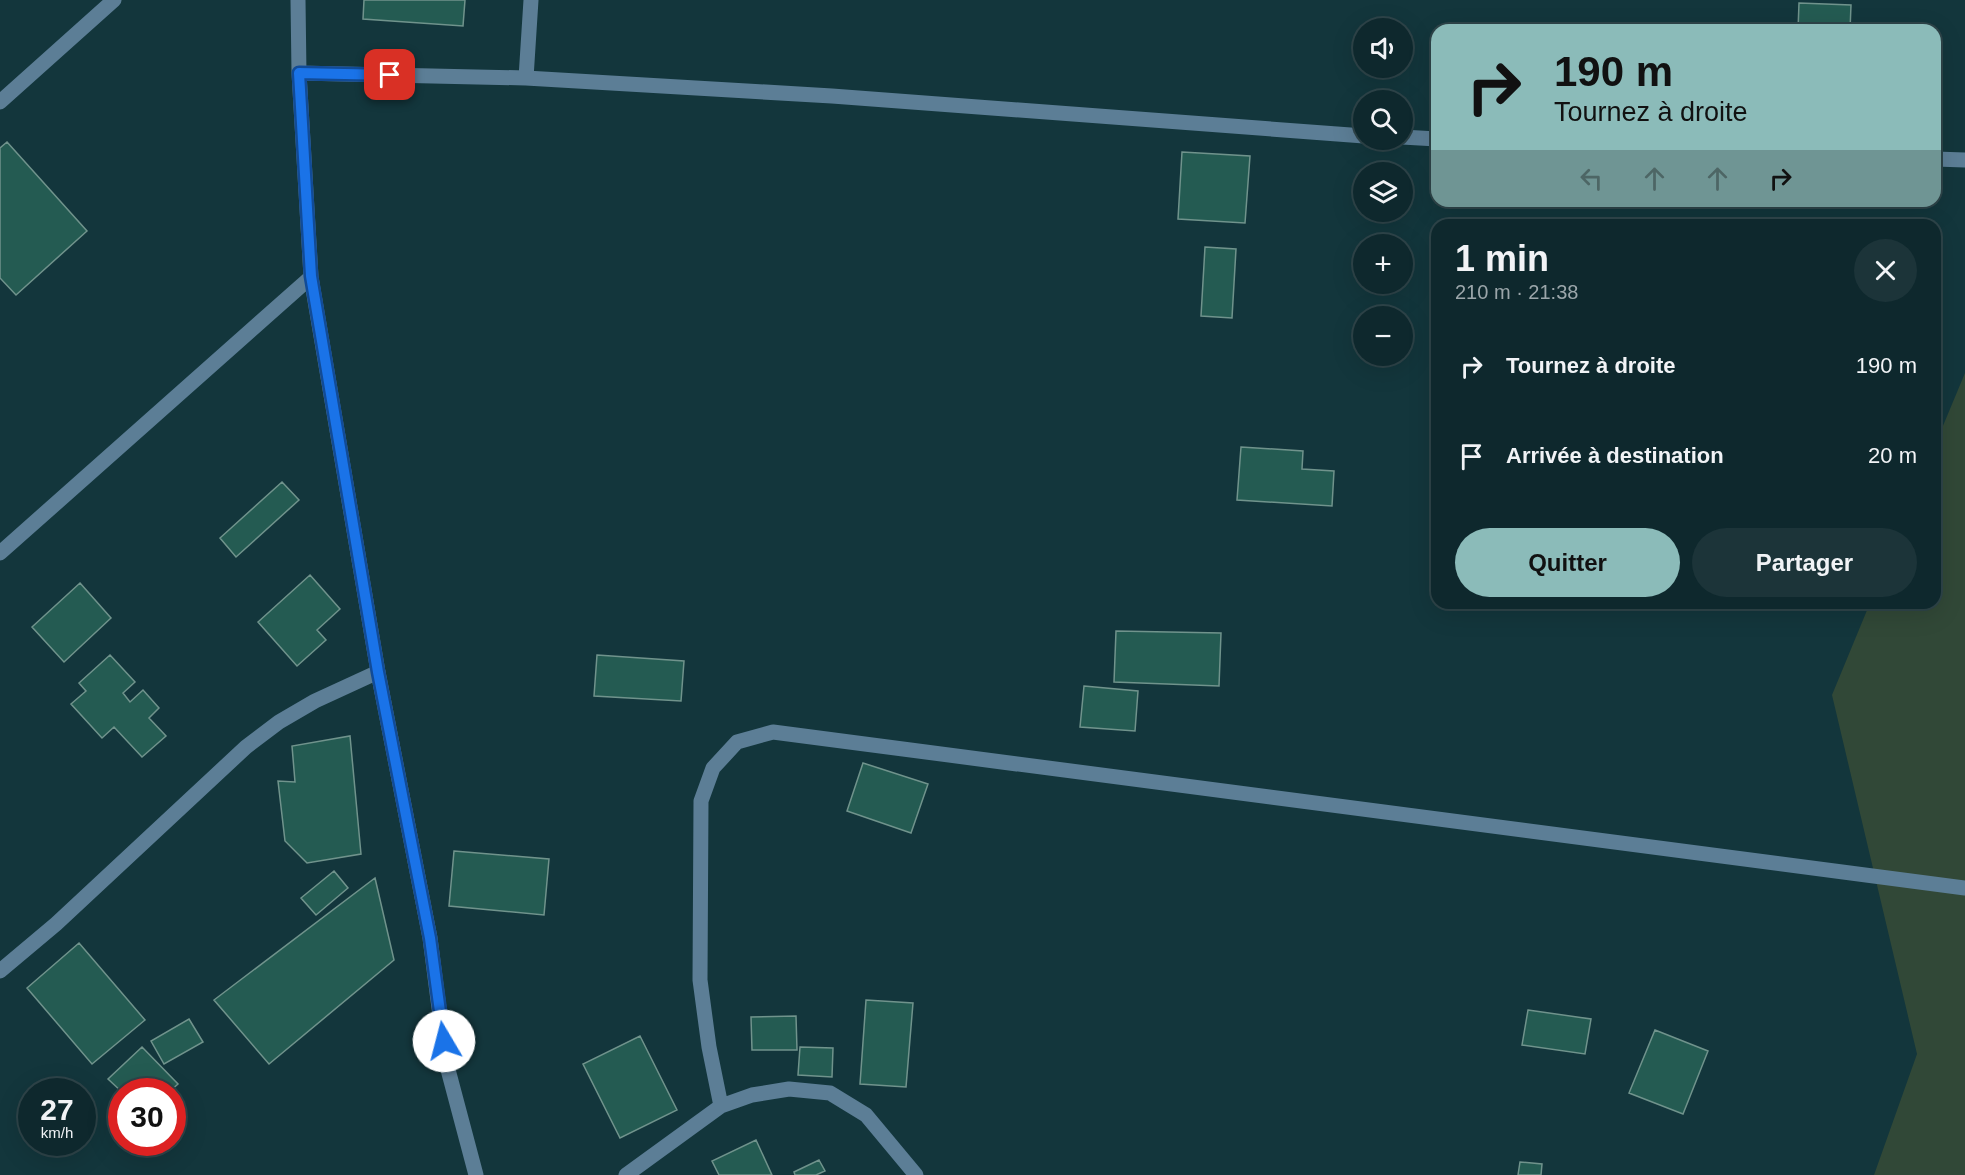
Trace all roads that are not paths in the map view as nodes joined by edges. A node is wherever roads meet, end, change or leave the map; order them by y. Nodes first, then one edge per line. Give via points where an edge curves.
1 (114, 0) edge
2 (298, 0) edge
3 (531, 0) edge
4 (299, 73) junction
5 (526, 78) junction
6 (0, 102) edge
7 (1353, 135) edge
8 (1413, 138) edge
9 (1431, 139) edge
10 (1941, 159) edge
11 (1965, 160) edge
12 (311, 276) junction
13 (0, 553) edge
14 (378, 672) junction
15 (1965, 888) edge
16 (0, 971) edge
17 (721, 1106) junction
18 (476, 1175) edge
19 (626, 1175) edge
20 (916, 1175) edge

1 - 6 street
2 - 4 street
3 - 5 street
4 - 5 street
4 - 12 street
5 - 7 street via 832,96
8 - 9 street
10 - 11 street
12 - 13 street
12 - 14 street
14 - 16 street via 315,700 246,747
14 - 18 street via 430,938 447,1062
15 - 17 street via 773,732 737,742 713,768 701,801 700,980
17 - 19 street
17 - 20 street via 752,1095 789,1089 830,1093 866,1115

